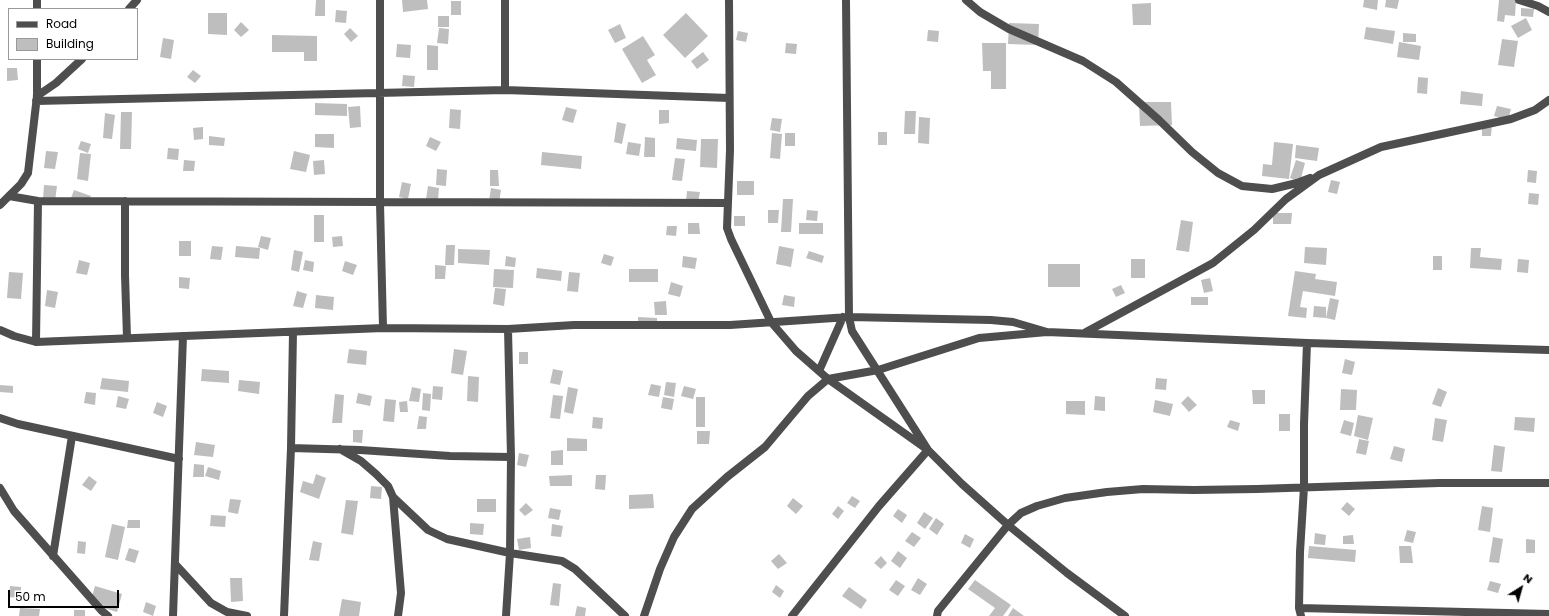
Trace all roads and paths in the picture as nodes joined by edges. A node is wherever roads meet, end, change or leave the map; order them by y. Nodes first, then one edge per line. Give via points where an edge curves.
1 (137, 0) edge
2 (380, 0) edge
3 (506, 0) edge
4 (729, 0) edge
5 (846, 0) edge
6 (966, 0) edge
7 (1519, 0) edge
8 (130, 8) edge
9 (1549, 12) edge
10 (37, 60) edge
11 (81, 60) edge
12 (505, 90) junction
13 (380, 92) junction
14 (729, 98) junction
15 (36, 99) junction
16 (1549, 100) edge
17 (1319, 175) junction
18 (9, 196) junction
19 (38, 201) junction
20 (125, 201) junction
21 (380, 203) junction
22 (728, 203) junction
23 (0, 205) edge
24 (846, 317) junction
25 (771, 322) junction
26 (383, 328) junction
27 (508, 329) junction
28 (0, 330) edge
29 (293, 332) junction
30 (1047, 332) junction
31 (1085, 332) junction
32 (183, 336) junction
33 (128, 338) junction
34 (36, 342) junction
35 (1307, 343) junction
36 (1549, 350) edge
37 (819, 370) junction
38 (878, 370) junction
39 (828, 378) junction
40 (0, 418) edge
41 (72, 436) junction
42 (290, 448) junction
43 (340, 449) junction
44 (928, 450) junction
45 (511, 457) junction
46 (179, 459) junction
47 (1549, 483) edge
48 (1304, 487) junction
49 (0, 488) edge
50 (393, 496) junction
51 (1008, 525) junction
52 (510, 553) junction
53 (53, 556) junction
54 (175, 564) junction
55 (1300, 612) edge
56 (1549, 614) edge
57 (108, 616) edge
58 (174, 616) edge
59 (247, 616) edge
60 (284, 616) edge
61 (398, 616) edge
62 (506, 616) edge
63 (625, 616) edge
64 (644, 616) edge
65 (792, 616) edge
66 (937, 616) edge
67 (1125, 616) edge

1 - 8 street
2 - 13 street
3 - 12 street
4 - 14 street
5 - 24 street
6 - 17 street via 980,12 1009,29 1083,61 1116,82 1192,152 1218,173 1242,186 1272,189
7 - 9 street
10 - 15 street
11 - 15 street
12 - 13 street
12 - 14 street
13 - 15 street
13 - 21 street
14 - 22 street
15 - 18 street via 28,173
16 - 17 street via 1535,110 1511,119 1381,148
17 - 31 street via 1286,199 1254,230 1213,263
18 - 19 street
18 - 23 street
19 - 20 street
19 - 34 street
20 - 21 street
20 - 33 street
21 - 22 street
21 - 26 street
22 - 25 street via 727,228
24 - 25 street
24 - 30 street via 991,320 1013,322
24 - 37 street
24 - 38 street via 852,331
25 - 27 street via 730,325 574,325
25 - 37 street via 796,351
26 - 27 street
26 - 29 street
27 - 45 street
28 - 34 street
29 - 32 street
29 - 42 street
30 - 31 street
30 - 38 street via 979,338
31 - 35 street
32 - 33 street
32 - 46 street
33 - 34 street
35 - 36 street
35 - 48 street
37 - 39 street
38 - 39 street
38 - 44 street
39 - 44 street
39 - 64 street via 808,396 765,447 692,509 674,537
40 - 41 street
41 - 46 street
41 - 53 street
42 - 43 street
42 - 60 street
43 - 45 street
43 - 50 street via 361,461 376,474 388,486
44 - 51 street
44 - 65 street via 879,506
45 - 52 street
46 - 54 street
47 - 48 street
48 - 51 street via 1143,489 1106,492 1065,498 1037,506 1021,513
48 - 55 street
49 - 53 street via 14,511
50 - 52 street via 428,530 447,539
50 - 61 street via 400,593
51 - 66 street via 938,611
51 - 67 street
52 - 62 street
52 - 63 street via 562,561 575,568
53 - 57 street
54 - 58 street
54 - 59 street via 211,603 227,612
55 - 56 street

